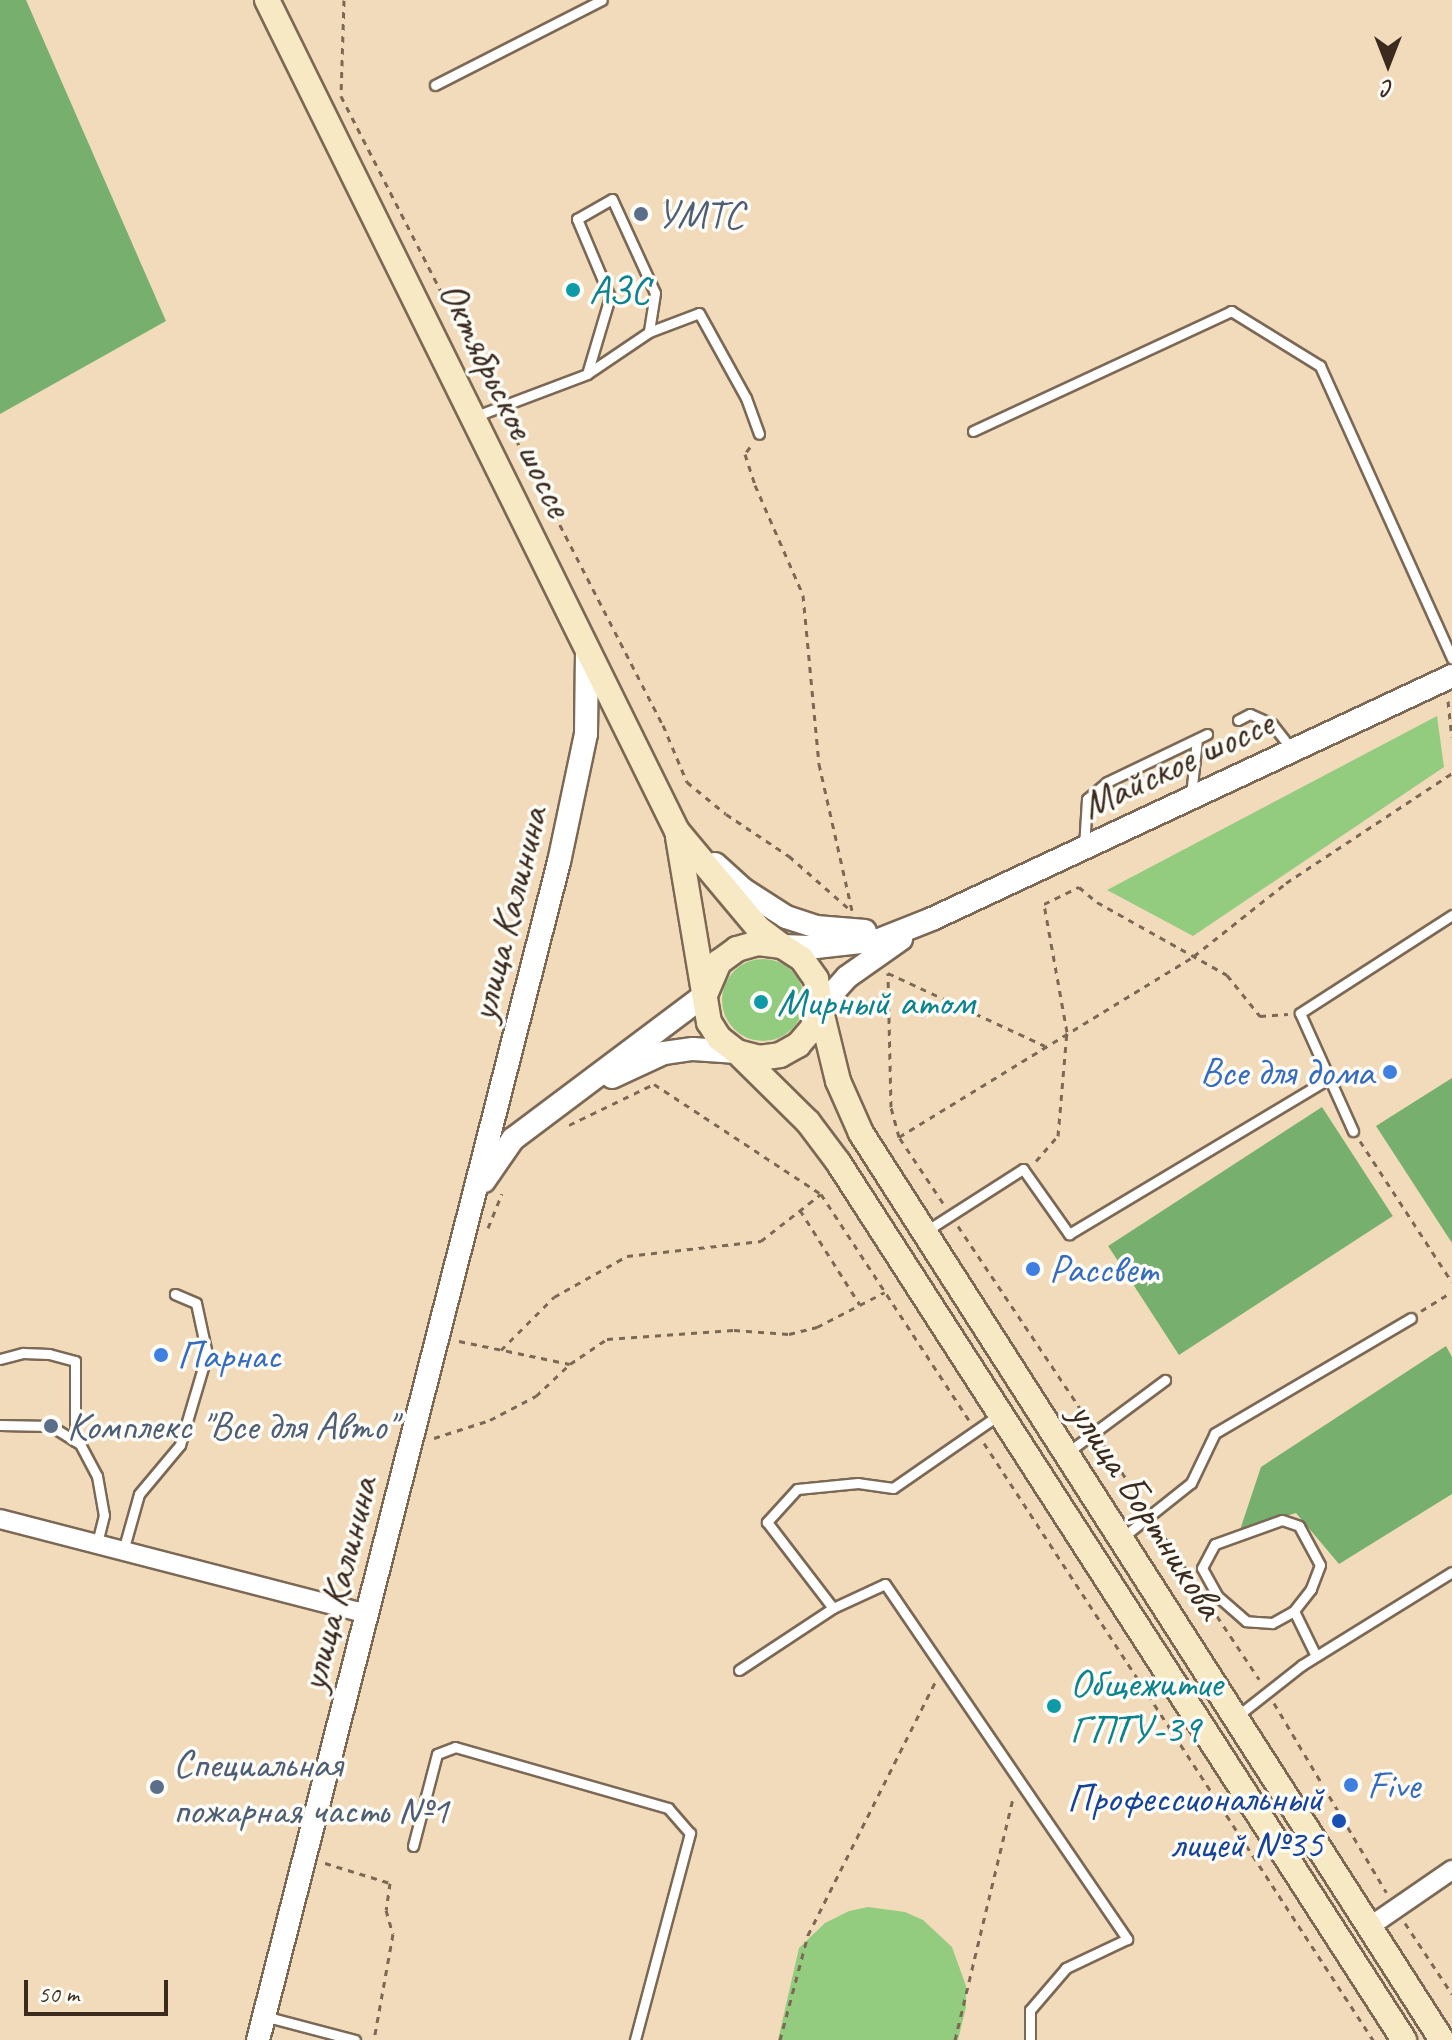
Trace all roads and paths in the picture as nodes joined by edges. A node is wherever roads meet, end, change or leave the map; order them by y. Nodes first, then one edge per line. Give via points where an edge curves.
1 (267, 0) edge
2 (344, 0) edge
3 (602, 0) edge
4 (435, 85) dead end
5 (649, 332) junction
6 (587, 374) junction
7 (500, 407) junction
8 (473, 417) junction
9 (973, 431) dead end
10 (759, 434) joint
11 (587, 649) junction
12 (1452, 659) edge
13 (1450, 685) edge
14 (1238, 720) dead end
15 (1452, 737) edge
16 (1292, 750) junction
17 (1452, 773) edge
18 (1191, 797) junction
19 (677, 831) junction
20 (1084, 847) junction
21 (1452, 915) edge
22 (932, 919) junction
23 (782, 946) junction
24 (1194, 956) junction
25 (705, 995) junction
26 (820, 1007) junction
27 (1300, 1013) junction
28 (1067, 1032) junction
29 (1045, 1046) junction
30 (737, 1052) junction
31 (1328, 1079) junction
32 (575, 1094) junction
33 (1353, 1131) joint
34 (558, 1133) dead end
35 (1023, 1169) junction
36 (503, 1190) dead end
37 (476, 1192) junction
38 (821, 1194) junction
39 (800, 1210) junction
40 (488, 1229) dead end
41 (924, 1233) junction
42 (1451, 1280) edge
43 (885, 1292) junction
44 (1452, 1292) edge
45 (175, 1294) dead end
46 (860, 1305) junction
47 (1411, 1318) joint
48 (463, 1327) dead end
49 (501, 1350) junction
50 (0, 1359) edge
51 (570, 1364) junction
52 (1165, 1380) dead end
53 (1000, 1414) junction
54 (438, 1424) dead end
55 (0, 1425) edge
56 (975, 1431) junction
57 (75, 1441) junction
58 (1066, 1454) junction
59 (0, 1519) edge
60 (1121, 1539) junction
61 (97, 1544) junction
62 (123, 1551) junction
63 (1452, 1572) edge
64 (833, 1608) junction
65 (1294, 1611) junction
66 (368, 1614) junction
67 (1316, 1656) junction
68 (739, 1670) dead end
69 (941, 1671) junction
70 (1235, 1718) junction
71 (1018, 1781) junction
72 (413, 1846) dead end
73 (1452, 1870) edge
74 (322, 1877) dead end
75 (1396, 1908) junction
76 (1369, 1927) junction
77 (1343, 1945) junction
78 (1452, 1994) edge
79 (264, 2016) junction
80 (258, 2040) edge
81 (355, 2040) edge
82 (374, 2040) edge
83 (635, 2040) edge
84 (780, 2040) edge
85 (955, 2040) edge
86 (1030, 2040) edge
87 (1373, 2040) edge
88 (1404, 2040) edge
89 (1442, 2040) edge

1 - 8 main road, Октябрьское шоссе
2 - 7 path via 341,96
3 - 4 lane
5 - 6 lane
5 - 6 lane via 655,293 612,199 577,219 610,297
5 - 10 lane via 699,313 746,398
6 - 7 lane
7 - 8 lane
7 - 10 path via 687,782 789,856 852,912 819,764 803,595 745,454
8 - 11 main road, Октябрьское шоссе
9 - 12 lane via 1231,311 1320,366
11 - 19 main road, Октябрьское шоссе
11 - 37 street, улица Калинина via 588,714 574,798
13 - 15 path
13 - 16 street, Майское шоссе
14 - 16 lane via 1250,714 1272,724
16 - 18 street, Майское шоссе
17 - 24 path via 1286,883
18 - 20 street, Майское шоссе
18 - 20 lane via 1202,736 1107,782 1087,799
19 - 22 street, Майское шоссе via 744,890 786,917 846,932 902,929
19 - 23 main road, Октябрьское шоссе via 758,928
19 - 25 main road, Октябрьское шоссе
20 - 22 street, Майское шоссе
21 - 27 lane
22 - 23 street, Майское шоссе via 879,940
22 - 26 street, Майское шоссе via 847,977
23 - 25 main road via 758,943 737,949 719,962
23 - 26 main road via 802,959 816,979
24 - 27 path via 1227,975 1260,1016
24 - 28 path
24 - 28 path via 1079,887 1044,904
25 - 30 main road via 709,1022
25 - 32 street, улица Калинина
26 - 30 main road via 812,1029 780,1055 759,1058
26 - 41 main road, улица Бортникова via 838,1081 861,1133
27 - 31 lane
28 - 29 path
28 - 35 path via 1058,1136
29 - 29 path via 917,986 888,973 891,1107 899,1137
30 - 32 street, улица Калинина via 664,1053
30 - 53 main road, улица Бортникова via 808,1122 838,1162
31 - 33 lane
31 - 35 lane via 1069,1234
32 - 37 street, улица Калинина via 513,1139
33 - 42 path
34 - 38 path via 654,1084
35 - 41 lane
36 - 40 path
37 - 66 street, улица Калинина
38 - 39 path
38 - 43 path
39 - 46 path
39 - 49 path via 761,1241 627,1256 554,1297
41 - 58 main road, улица Бортникова
43 - 46 path
43 - 56 path
44 - 47 path
45 - 62 lane via 196,1303 207,1354 180,1445 139,1494
46 - 51 path via 817,1327 789,1334 734,1330 607,1339
47 - 60 lane via 1215,1433 1191,1483
48 - 49 path via 459,1341
49 - 51 path
50 - 57 lane via 23,1353 75,1361
51 - 54 path via 536,1396 490,1420 434,1438
52 - 58 lane
53 - 56 lane
53 - 77 main road, улица Бортникова
55 - 57 lane via 51,1426
56 - 64 lane via 893,1488 858,1483 797,1489 767,1522
56 - 87 path
57 - 61 lane via 97,1476 104,1515
58 - 60 main road, улица Бортникова
59 - 61 street
60 - 70 main road, улица Бортникова
61 - 62 street
62 - 66 street
63 - 67 lane
64 - 68 lane
64 - 69 lane via 885,1584
65 - 65 lane via 1320,1565 1299,1526 1282,1520 1215,1544 1202,1568 1218,1597 1246,1621 1272,1623
65 - 67 lane
66 - 79 street, улица Калинина
67 - 70 lane
69 - 71 lane
69 - 84 path via 808,1935
70 - 76 main road, улица Бортникова
71 - 85 path
71 - 86 lane via 1127,1939 1066,1968 1030,2010
72 - 83 lane via 437,1754 455,1747 668,1808 690,1833
73 - 75 street
74 - 82 path via 325,1863 390,1883 386,1910 393,1934
75 - 76 street
75 - 78 path
76 - 77 main road
76 - 89 main road, улица Бортникова
77 - 88 main road, улица Бортникова
79 - 80 street, улица Калинина
79 - 81 lane

